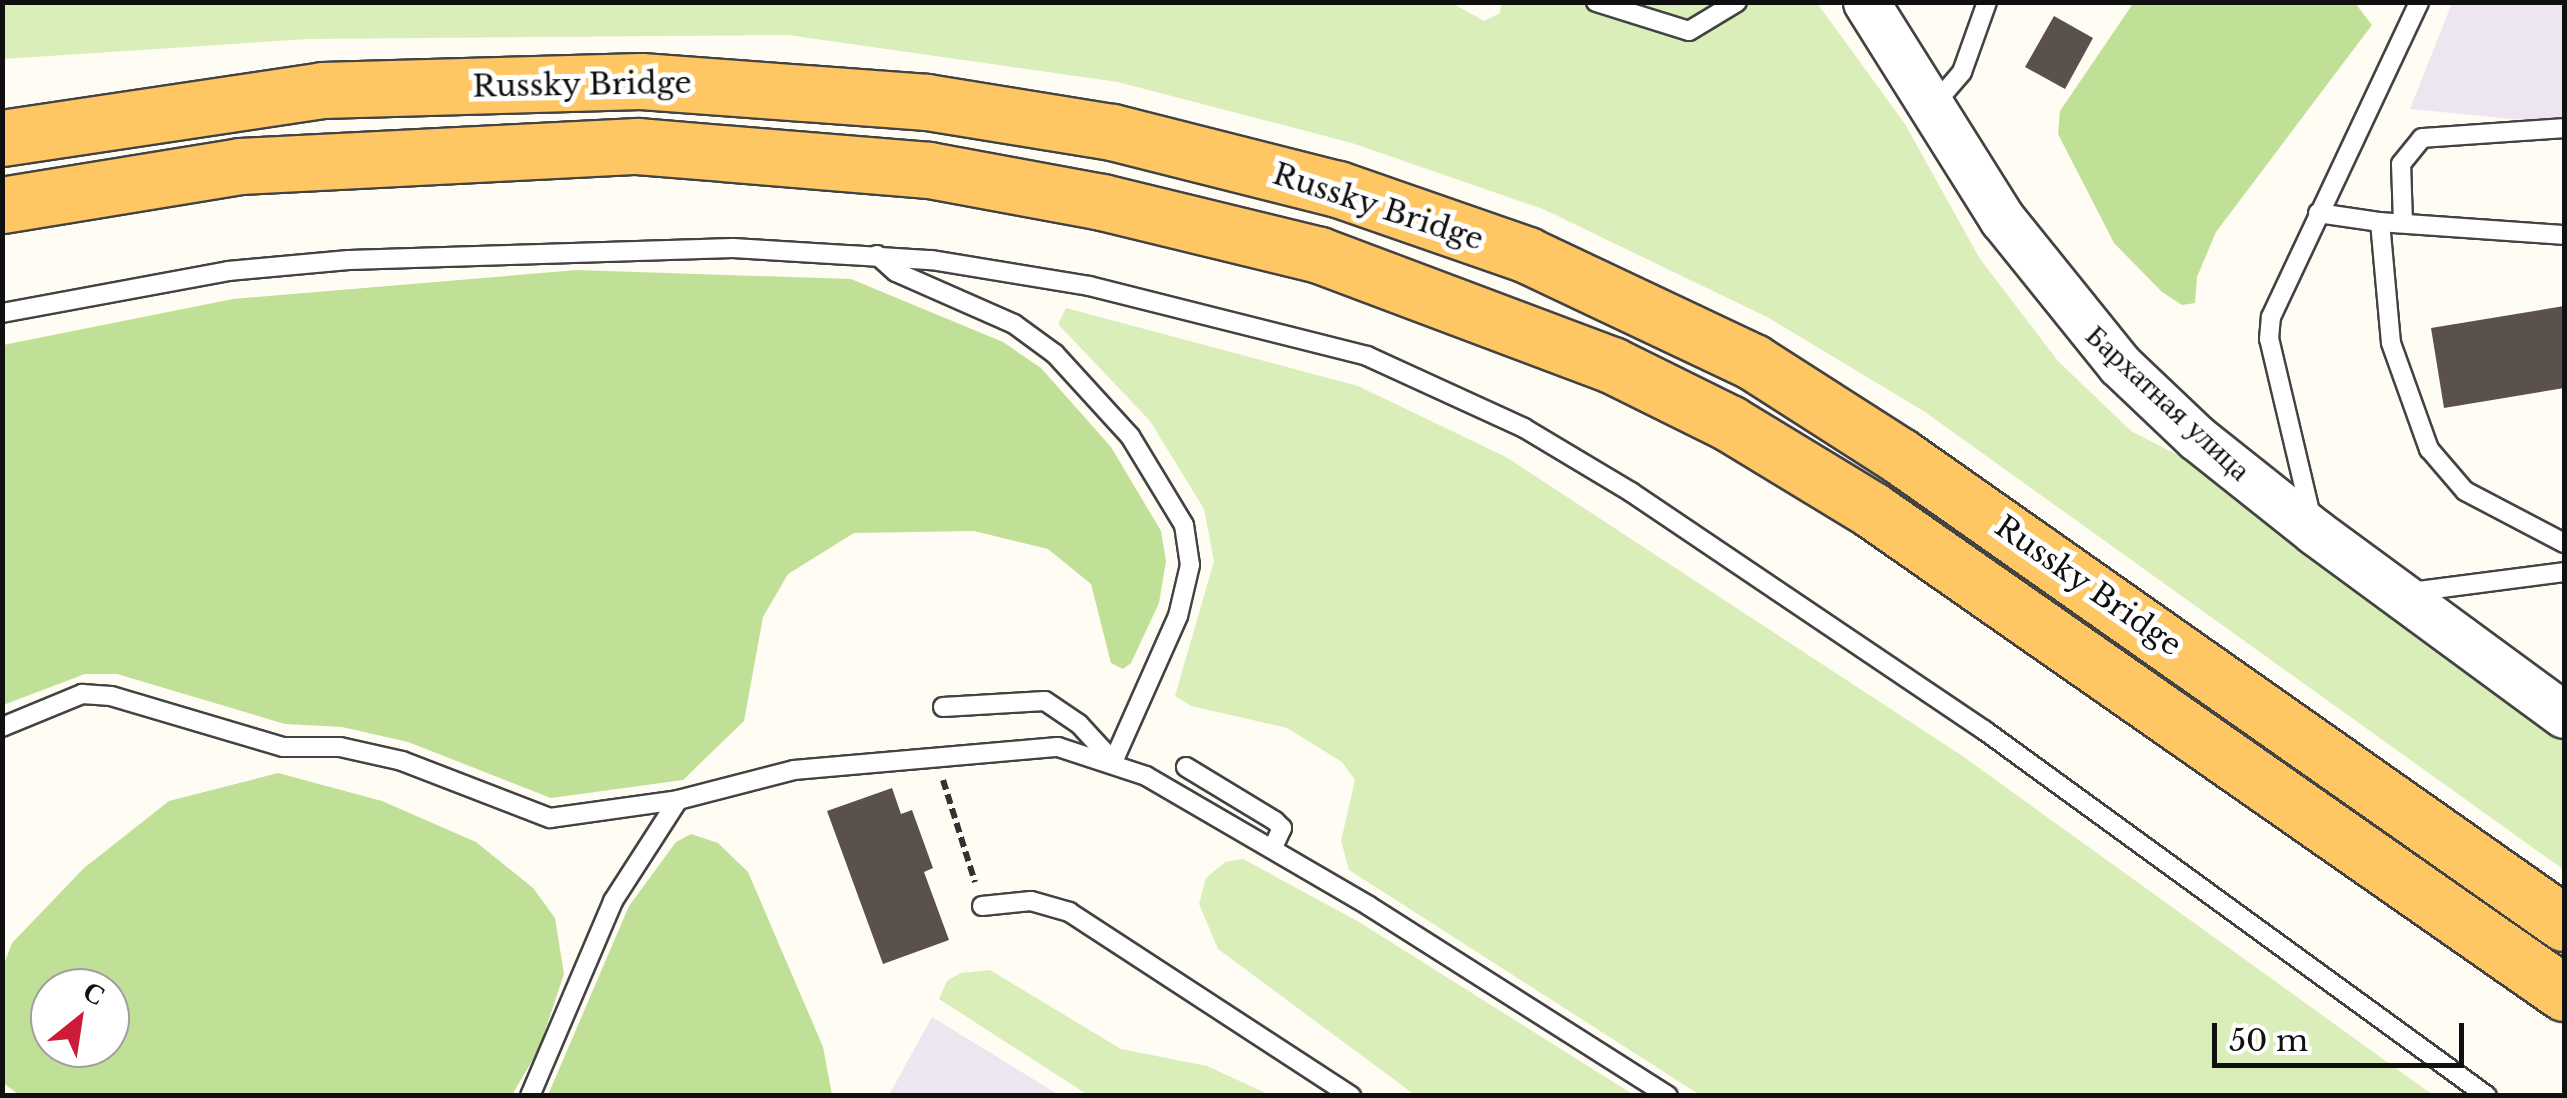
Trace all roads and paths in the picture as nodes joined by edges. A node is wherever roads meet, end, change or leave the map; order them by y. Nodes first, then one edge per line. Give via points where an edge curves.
1 (1596, 2) edge
2 (1738, 2) edge
3 (1866, 2) edge
4 (1987, 2) edge
5 (2419, 2) edge
6 (1932, 107) junction
7 (2564, 128) edge
8 (2, 138) edge
9 (2, 205) edge
10 (2318, 214) junction
11 (2380, 222) junction
12 (2403, 223) junction
13 (2564, 235) edge
14 (877, 255) junction
15 (2, 313) edge
16 (2315, 532) junction
17 (2564, 542) edge
18 (2564, 572) edge
19 (2399, 594) junction
20 (942, 707) dead end
21 (2564, 714) edge
22 (2, 727) edge
23 (935, 755) junction
24 (1113, 762) junction
25 (1186, 767) dead end
26 (678, 800) junction
27 (1272, 849) junction
28 (982, 906) joint
29 (2564, 923) edge
30 (2564, 994) edge
31 (530, 1096) edge
32 (1351, 1096) edge
33 (1668, 1096) edge
34 (2487, 1096) edge

1 - 2 lane via 1689,30
3 - 6 street, Бархатная улица
4 - 6 lane via 1962,72
5 - 10 lane
6 - 16 street, Бархатная улица via 2003,220 2085,328 2197,438
7 - 12 lane via 2422,138 2401,164
8 - 29 main road, Russky Bridge via 322,90 641,80 793,87 945,105 1112,132 1338,189 1527,255 1753,362 1900,456
9 - 30 main road, Russky Bridge via 240,166 637,146 929,170 1102,202 1319,254 1594,358 1729,422 1888,521
10 - 11 lane
10 - 16 lane via 2271,317 2269,339
11 - 12 lane
11 - 17 lane via 2391,342 2429,449 2465,491
12 - 13 lane
14 - 15 lane via 578,248 350,260 228,271
14 - 24 lane via 896,272 1014,324 1056,354 1130,436 1184,526 1190,565 1178,616
14 - 34 lane via 1089,286 1367,356 1524,428 1631,492 1984,730
16 - 19 street, Бархатная улица
18 - 19 lane
19 - 21 street, Бархатная улица
20 - 24 lane via 1045,702 1079,724
22 - 26 lane via 82,694 110,696 283,746 340,748 402,761 550,818
23 - 24 lane via 1058,748
23 - 26 lane via 794,770
23 - 28 path
24 - 27 lane
25 - 27 lane via 1276,821 1282,828
26 - 31 lane via 613,901
27 - 33 lane
28 - 32 lane via 1032,902 1070,912

